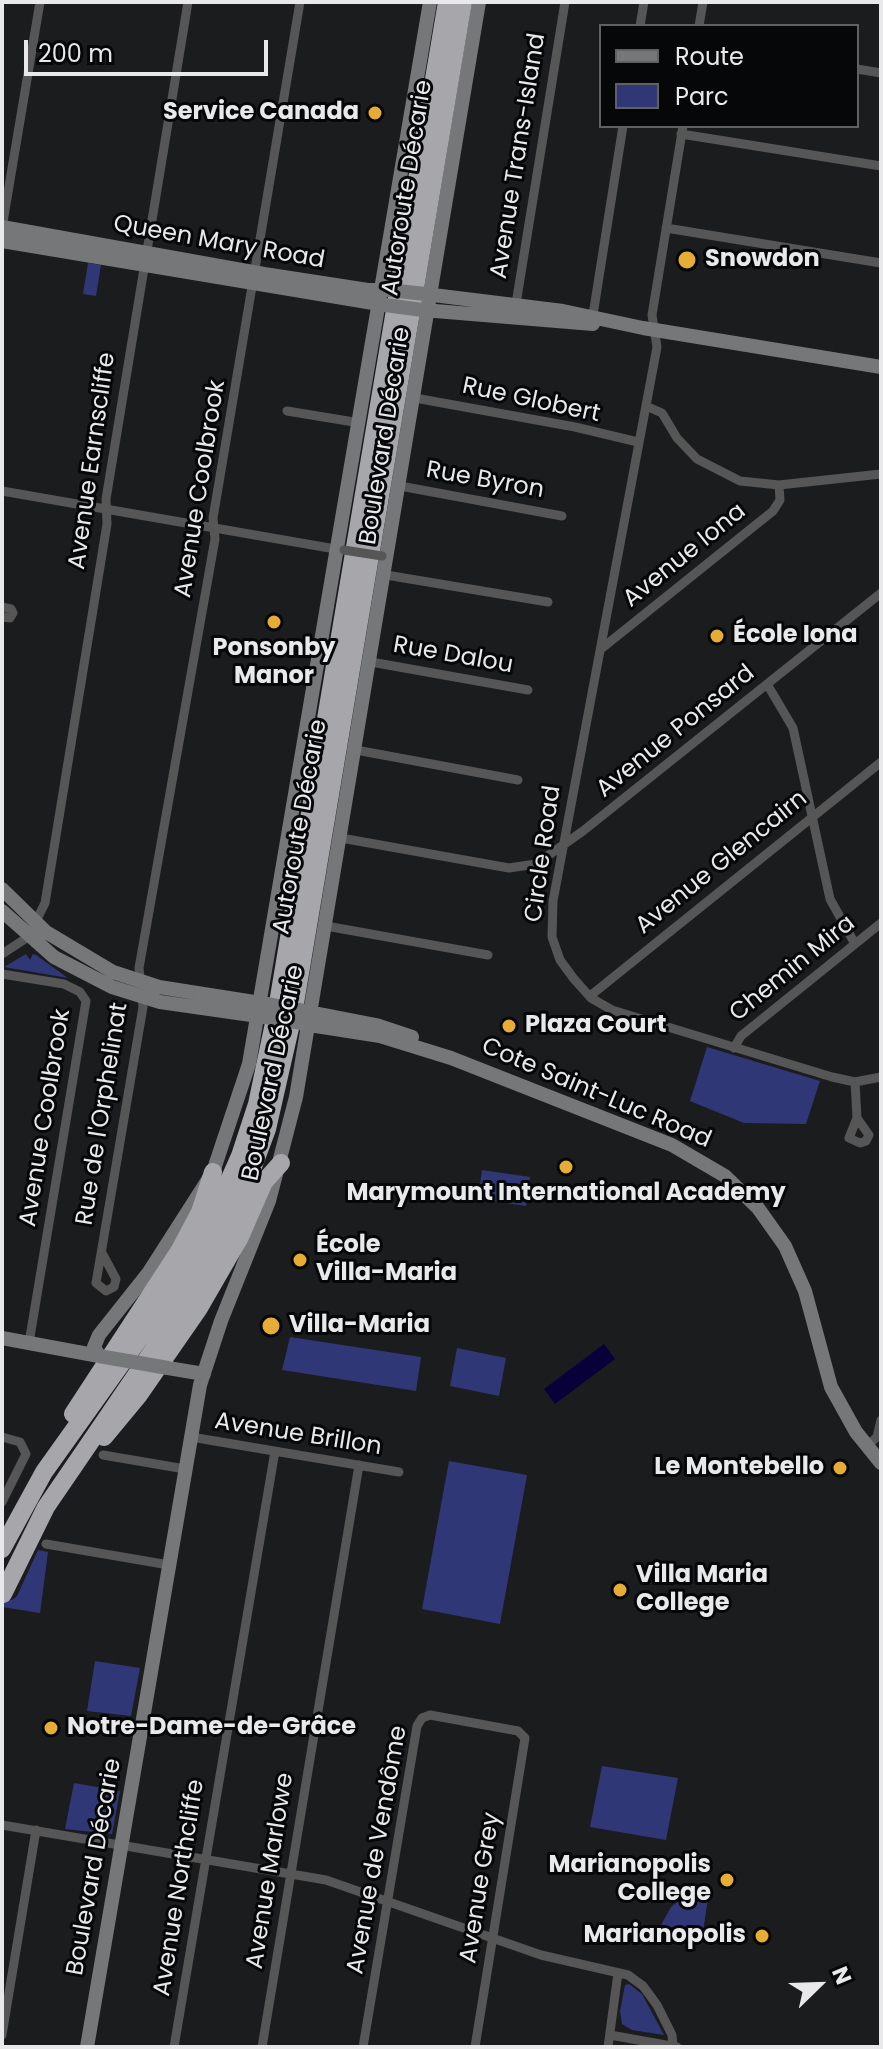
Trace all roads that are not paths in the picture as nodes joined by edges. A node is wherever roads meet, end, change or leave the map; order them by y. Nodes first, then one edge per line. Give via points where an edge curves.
1 (40, 2) edge
2 (188, 2) edge
3 (300, 2) edge
4 (430, 2) edge
5 (447, 2) edge
6 (463, 2) edge
7 (479, 2) edge
8 (565, 2) edge
9 (644, 2) edge
10 (703, 2) edge
11 (640, 24) edge
12 (699, 24) edge
13 (859, 69) edge
14 (881, 73) edge
15 (623, 128) edge
16 (682, 130) edge
17 (881, 166) edge
18 (2, 228) edge
19 (666, 228) junction
20 (2, 241) edge
21 (145, 259) junction
22 (881, 263) edge
23 (254, 278) junction
24 (384, 298) junction
25 (426, 302) junction
26 (515, 311) junction
27 (592, 320) junction
28 (655, 330) junction
29 (881, 367) edge
30 (415, 398) junction
31 (646, 406) junction
32 (287, 411) dead end
33 (360, 423) junction
34 (638, 442) junction
35 (881, 474) edge
36 (779, 485) junction
37 (400, 486) junction
38 (2, 491) edge
39 (105, 509) junction
40 (562, 516) dead end
41 (214, 529) junction
42 (340, 550) junction
43 (385, 557) junction
44 (386, 575) junction
45 (881, 593) edge
46 (548, 602) dead end
47 (2, 607) edge
48 (2, 617) edge
49 (600, 650) junction
50 (371, 662) junction
51 (767, 684) junction
52 (528, 690) dead end
53 (356, 750) junction
54 (881, 762) edge
55 (518, 780) dead end
56 (813, 817) junction
57 (341, 838) junction
58 (564, 846) junction
59 (2, 889) edge
60 (2, 911) edge
61 (881, 923) edge
62 (326, 926) junction
63 (32, 931) junction
64 (855, 944) junction
65 (2, 954) edge
66 (488, 955) dead end
67 (2, 974) edge
68 (139, 981) junction
69 (590, 996) junction
70 (142, 997) junction
71 (263, 1010) junction
72 (307, 1018) junction
73 (734, 1048) junction
74 (881, 1077) edge
75 (855, 1082) junction
76 (857, 1118) dead end
77 (281, 1163) junction
78 (213, 1172) junction
79 (102, 1253) dead end
80 (127, 1299) junction
81 (2, 1338) edge
82 (29, 1343) junction
83 (81, 1353) junction
84 (99, 1356) junction
85 (204, 1374) junction
86 (881, 1420) edge
87 (2, 1437) edge
88 (191, 1437) junction
89 (867, 1446) junction
90 (275, 1451) junction
91 (58, 1453) junction
92 (103, 1455) dead end
93 (881, 1463) edge
94 (359, 1465) junction
95 (185, 1469) junction
96 (399, 1472) dead end
97 (2, 1502) edge
98 (46, 1507) junction
99 (46, 1544) dead end
100 (2, 1549) edge
101 (169, 1565) junction
102 (3, 1594) edge
103 (524, 1736) joint
104 (2, 1825) edge
105 (36, 1830) junction
106 (122, 1844) junction
107 (205, 1859) junction
108 (291, 1874) junction
109 (388, 1902) junction
110 (492, 1938) junction
111 (618, 1973) junction
112 (2, 2035) edge
113 (610, 2035) junction
114 (87, 2047) edge
115 (174, 2047) edge
116 (262, 2047) edge
117 (363, 2047) edge
118 (475, 2047) edge
119 (608, 2047) edge
120 (675, 2047) edge

1 - 18 street
2 - 21 street, Avenue Earnscliffe
3 - 23 street, Avenue Coolbrook
4 - 24 main road, Boulevard Décarie
5 - 91 highway, Autoroute Décarie via 257,1104 201,1244
6 - 98 highway, Autoroute Décarie via 307,937 275,1099 251,1174 213,1255
7 - 25 main road, Boulevard Décarie
8 - 26 street, Avenue Trans-Island
9 - 11 street
10 - 12 street
13 - 14 street
15 - 27 street
16 - 17 street
16 - 19 street, Circle Road
18 - 21 main road, Queen Mary Road
19 - 22 street
19 - 28 street, Circle Road via 652,315
20 - 21 main road, Queen Mary Road
21 - 23 main road, Queen Mary Road
21 - 39 street, Avenue Earnscliffe
23 - 24 main road, Queen Mary Road
23 - 41 street, Avenue Coolbrook
24 - 25 main road, Queen Mary Road, bridge
24 - 33 main road, Boulevard Décarie
25 - 26 main road, Queen Mary Road
25 - 30 main road, Boulevard Décarie
26 - 27 main road, Queen Mary Road
27 - 28 main road, Queen Mary Road
28 - 29 main road, Queen Mary Road
28 - 31 street, Circle Road
30 - 34 street, Rue Globert
30 - 37 main road, Boulevard Décarie
31 - 34 street, Circle Road
31 - 36 street via 659,410 684,447 710,468 740,481
32 - 33 street
33 - 42 main road, Boulevard Décarie
34 - 49 street, Circle Road
35 - 36 street
36 - 49 street, Avenue Iona via 780,500 773,511
37 - 40 street, Rue Byron
37 - 43 main road, Boulevard Décarie
38 - 39 street
39 - 41 street
39 - 63 street, Avenue Earnscliffe via 107,524 45,903
41 - 42 street
41 - 68 street, Avenue Coolbrook
42 - 43 street, bridge
42 - 71 main road, Boulevard Décarie
43 - 44 main road, Boulevard Décarie
44 - 46 street
44 - 50 main road, Boulevard Décarie
45 - 51 street, Avenue Ponsard
47 - 48 street via 13,613
49 - 58 street, Circle Road
50 - 52 street, Rue Dalou
50 - 53 main road, Boulevard Décarie
51 - 56 street via 793,728
51 - 58 street, Avenue Ponsard
53 - 55 street
53 - 57 main road, Boulevard Décarie
54 - 56 street, Avenue Glencairn
56 - 64 street via 834,910
56 - 69 street, Avenue Glencairn
57 - 58 street, Avenue Ponsard via 509,868 536,864
57 - 62 main road, Boulevard Décarie
58 - 69 street, Circle Road via 551,911 552,937 565,967
59 - 63 main road, Cote Saint-Luc Road
60 - 63 main road, Cote Saint-Luc Road
61 - 64 street, Chemin Mira
62 - 66 street
62 - 72 main road, Boulevard Décarie
63 - 65 street
63 - 68 main road, Cote Saint-Luc Road
63 - 70 main road, Cote Saint-Luc Road via 83,974
64 - 73 street, Chemin Mira via 741,1036
67 - 82 street, Avenue Coolbrook via 64,984 83,995 86,1005
68 - 70 street, Rue de l'Orphelinat
68 - 71 main road, Cote Saint-Luc Road
69 - 73 street, Circle Road via 618,1013
70 - 71 main road, Cote Saint-Luc Road
70 - 79 street, Rue de l'Orphelinat
71 - 72 main road, Cote Saint-Luc Road, bridge
71 - 78 main road, Boulevard Décarie
72 - 77 main road, Boulevard Décarie
72 - 89 main road, Cote Saint-Luc Road via 402,1032 451,1058 705,1162 743,1192 793,1261 831,1387
73 - 75 street, Circle Road
74 - 75 street, Circle Road
75 - 76 street
77 - 85 main road, Boulevard Décarie
77 - 98 highway via 264,1182 224,1266 181,1336
78 - 80 main road, Boulevard Décarie
78 - 91 highway via 180,1250 78,1403
80 - 83 main road, Boulevard Décarie via 84,1340
80 - 84 main road, Boulevard Décarie via 96,1339
81 - 82 main road
82 - 83 main road
83 - 84 main road
84 - 85 main road, bridge
85 - 88 main road, Boulevard Décarie
86 - 89 street via 877,1437
87 - 97 street via 20,1442 26,1454
88 - 90 street, Avenue Brillon
88 - 95 main road, Boulevard Décarie
89 - 93 main road, Cote Saint-Luc Road
90 - 94 street, Avenue Brillon
90 - 107 street, Avenue Northcliffe
91 - 100 highway, Autoroute Décarie
92 - 95 street
94 - 96 street, Avenue Brillon
94 - 108 street, Avenue Marlowe
95 - 101 main road, Boulevard Décarie
98 - 102 highway, Autoroute Décarie
99 - 101 street
101 - 106 main road, Boulevard Décarie
103 - 109 street, Avenue de Vendôme via 430,1715 420,1719
103 - 110 street, Avenue Grey
104 - 105 street
105 - 106 street
105 - 112 street
106 - 107 street
106 - 114 main road, Boulevard Décarie
107 - 108 street
107 - 115 street, Avenue Northcliffe
108 - 109 street
108 - 116 street, Avenue Marlowe
109 - 110 street
109 - 117 street, Avenue de Vendôme
110 - 111 street
110 - 118 street, Avenue Grey
111 - 113 street
111 - 120 street via 645,1988
113 - 119 street
113 - 120 street

